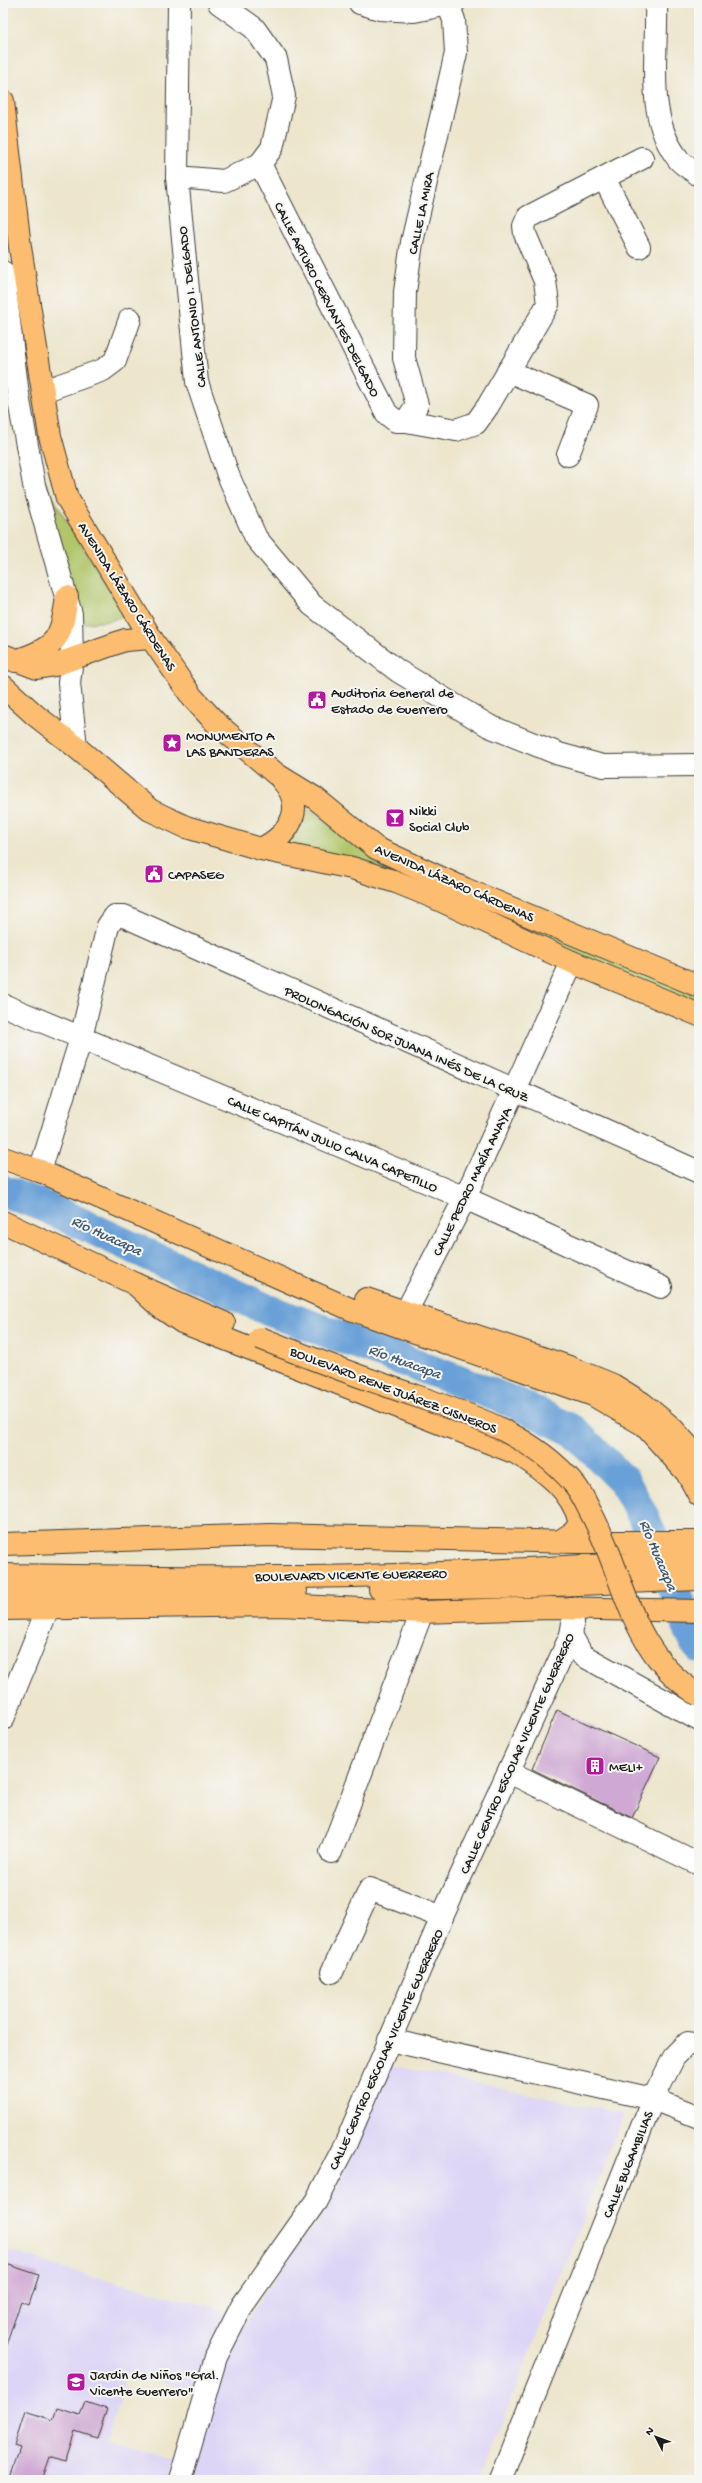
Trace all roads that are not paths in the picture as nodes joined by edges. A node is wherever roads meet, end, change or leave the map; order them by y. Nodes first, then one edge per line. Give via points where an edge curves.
1 (179, 3) edge
2 (219, 3) edge
3 (360, 3) edge
4 (451, 3) edge
5 (656, 3) edge
6 (415, 7) edge
7 (3, 101) edge
8 (642, 158) dead end
9 (260, 164) junction
10 (699, 175) edge
11 (177, 178) junction
12 (604, 178) junction
13 (639, 247) dead end
14 (3, 272) edge
15 (130, 319) dead end
16 (508, 371) junction
17 (43, 391) junction
18 (11, 401) edge
19 (406, 420) junction
20 (568, 455) dead end
21 (67, 597) junction
22 (151, 638) junction
23 (9, 658) edge
24 (72, 658) junction
25 (3, 686) edge
26 (76, 747) junction
27 (699, 765) edge
28 (276, 774) junction
29 (261, 849) junction
30 (572, 962) junction
31 (699, 986) edge
32 (3, 1004) edge
33 (699, 1015) edge
34 (81, 1038) junction
35 (514, 1091) junction
36 (8, 1157) edge
37 (40, 1171) junction
38 (699, 1172) edge
39 (465, 1198) junction
40 (3, 1222) edge
41 (134, 1284) junction
42 (661, 1287) dead end
43 (308, 1289) junction
44 (406, 1312) junction
45 (699, 1458) edge
46 (699, 1495) edge
47 (568, 1542) junction
48 (699, 1542) edge
49 (3, 1544) edge
50 (699, 1561) edge
51 (3, 1575) edge
52 (588, 1575) junction
53 (699, 1579) edge
54 (3, 1593) edge
55 (254, 1593) junction
56 (207, 1606) junction
57 (48, 1608) junction
58 (571, 1608) junction
59 (3, 1609) edge
60 (699, 1611) edge
61 (422, 1612) junction
62 (571, 1635) junction
63 (699, 1695) edge
64 (3, 1719) edge
65 (699, 1720) edge
66 (509, 1772) junction
67 (331, 1852) dead end
68 (699, 1864) edge
69 (442, 1917) junction
70 (332, 1972) dead end
71 (388, 2040) junction
72 (699, 2045) edge
73 (653, 2099) junction
74 (699, 2117) edge
75 (180, 2480) edge
76 (500, 2480) edge

1 - 11 street, CALLE ANTONIO I. DELGADO
2 - 9 street via 254,28 276,60 284,96 272,148
3 - 6 street via 380,9
4 - 6 street
4 - 19 street, CALLE LA MIRA via 456,53 412,242 405,292 404,358 417,405
5 - 10 street via 654,69 660,127 680,161
7 - 17 main road, AVENIDA LÁZARO CÁRDENAS via 20,247
8 - 12 street
9 - 11 street via 224,181
9 - 19 street, CALLE ARTURO CERVANTES DELGADO via 386,414 396,421
11 - 27 street, CALLE ANTONIO I. DELGADO via 197,382 228,475 256,538 312,605 398,671 489,726 559,754 603,766
12 - 13 street
12 - 16 street, CALLE ARTURO CERVANTES DELGADO via 528,217 524,226 525,234 545,281 548,304
14 - 18 street
15 - 17 street via 115,361 103,370
16 - 19 street, CALLE ARTURO CERVANTES DELGADO via 476,423 456,430
16 - 20 street via 586,405
17 - 22 main road, AVENIDA LÁZARO CÁRDENAS via 50,436 67,498
18 - 21 street
21 - 23 main road via 63,627 54,642 41,653
21 - 24 street via 71,614
22 - 24 main road via 125,640
22 - 28 main road, AVENIDA LÁZARO CÁRDENAS via 192,697 217,724
23 - 24 main road via 37,668 55,665
24 - 26 street via 69,683
25 - 26 main road, AVENIDA LÁZARO CÁRDENAS
26 - 29 main road, AVENIDA LÁZARO CÁRDENAS via 150,810 186,828
28 - 29 main road via 291,790 295,802 286,830 275,842
28 - 31 main road, AVENIDA LÁZARO CÁRDENAS via 315,798 376,848 465,889
29 - 30 main road, AVENIDA LÁZARO CÁRDENAS via 352,868 396,882
30 - 33 main road, AVENIDA LÁZARO CÁRDENAS
30 - 35 street, CALLE PEDRO MARÍA ANAYA
32 - 34 street, CALLE CAPITÁN JULIO CALVA CAPETILLO
34 - 35 street, PROLONGACIÓN SOR JUANA INÉS DE LA CRUZ via 108,926 115,916 124,916
34 - 37 street
34 - 39 street, CALLE CAPITÁN JULIO CALVA CAPETILLO
35 - 38 street, PROLONGACIÓN SOR JUANA INÉS DE LA CRUZ
35 - 39 street, CALLE PEDRO MARÍA ANAYA
36 - 37 main road
37 - 43 main road
39 - 42 street, CALLE CAPITÁN JULIO CALVA CAPETILLO
39 - 44 street, CALLE PEDRO MARÍA ANAYA
40 - 41 main road
41 - 47 main road via 182,1322 516,1453 537,1466 562,1488 576,1508 580,1523
41 - 63 main road, BOULEVARD RENE JUÁREZ CISNEROS, bridge via 260,1338 475,1417 517,1437 547,1458 576,1486 598,1526 638,1626 657,1657 683,1685
43 - 44 main road via 350,1294
43 - 46 main road via 350,1309 593,1395 644,1425 688,1474
44 - 45 main road via 569,1367 613,1385 642,1403 672,1428
47 - 48 main road
47 - 49 main road via 270,1535
50 - 52 main road, BOULEVARD VICENTE GUERRERO
51 - 52 main road, BOULEVARD VICENTE GUERRERO via 280,1577 513,1571
52 - 53 main road, BOULEVARD VICENTE GUERRERO
52 - 55 main road, BOULEVARD VICENTE GUERRERO
54 - 55 main road, BOULEVARD VICENTE GUERRERO
55 - 56 main road
56 - 57 main road
56 - 61 main road via 280,1605
57 - 59 main road
57 - 64 street
58 - 60 main road
58 - 61 main road
58 - 62 street, CALLE CENTRO ESCOLAR VICENTE GUERRERO
61 - 67 street
62 - 65 street via 582,1655
62 - 66 street, CALLE CENTRO ESCOLAR VICENTE GUERRERO
66 - 68 street
66 - 69 street, CALLE CENTRO ESCOLAR VICENTE GUERRERO
69 - 70 street via 370,1889
69 - 71 street, CALLE CENTRO ESCOLAR VICENTE GUERRERO
71 - 73 street, CALLE BUGAMBILIAS
71 - 75 street, CALLE CENTRO ESCOLAR VICENTE GUERRERO via 346,2143 316,2201 242,2306 216,2357
72 - 73 street via 688,2044 674,2057
73 - 74 street
73 - 76 street, CALLE BUGAMBILIAS

